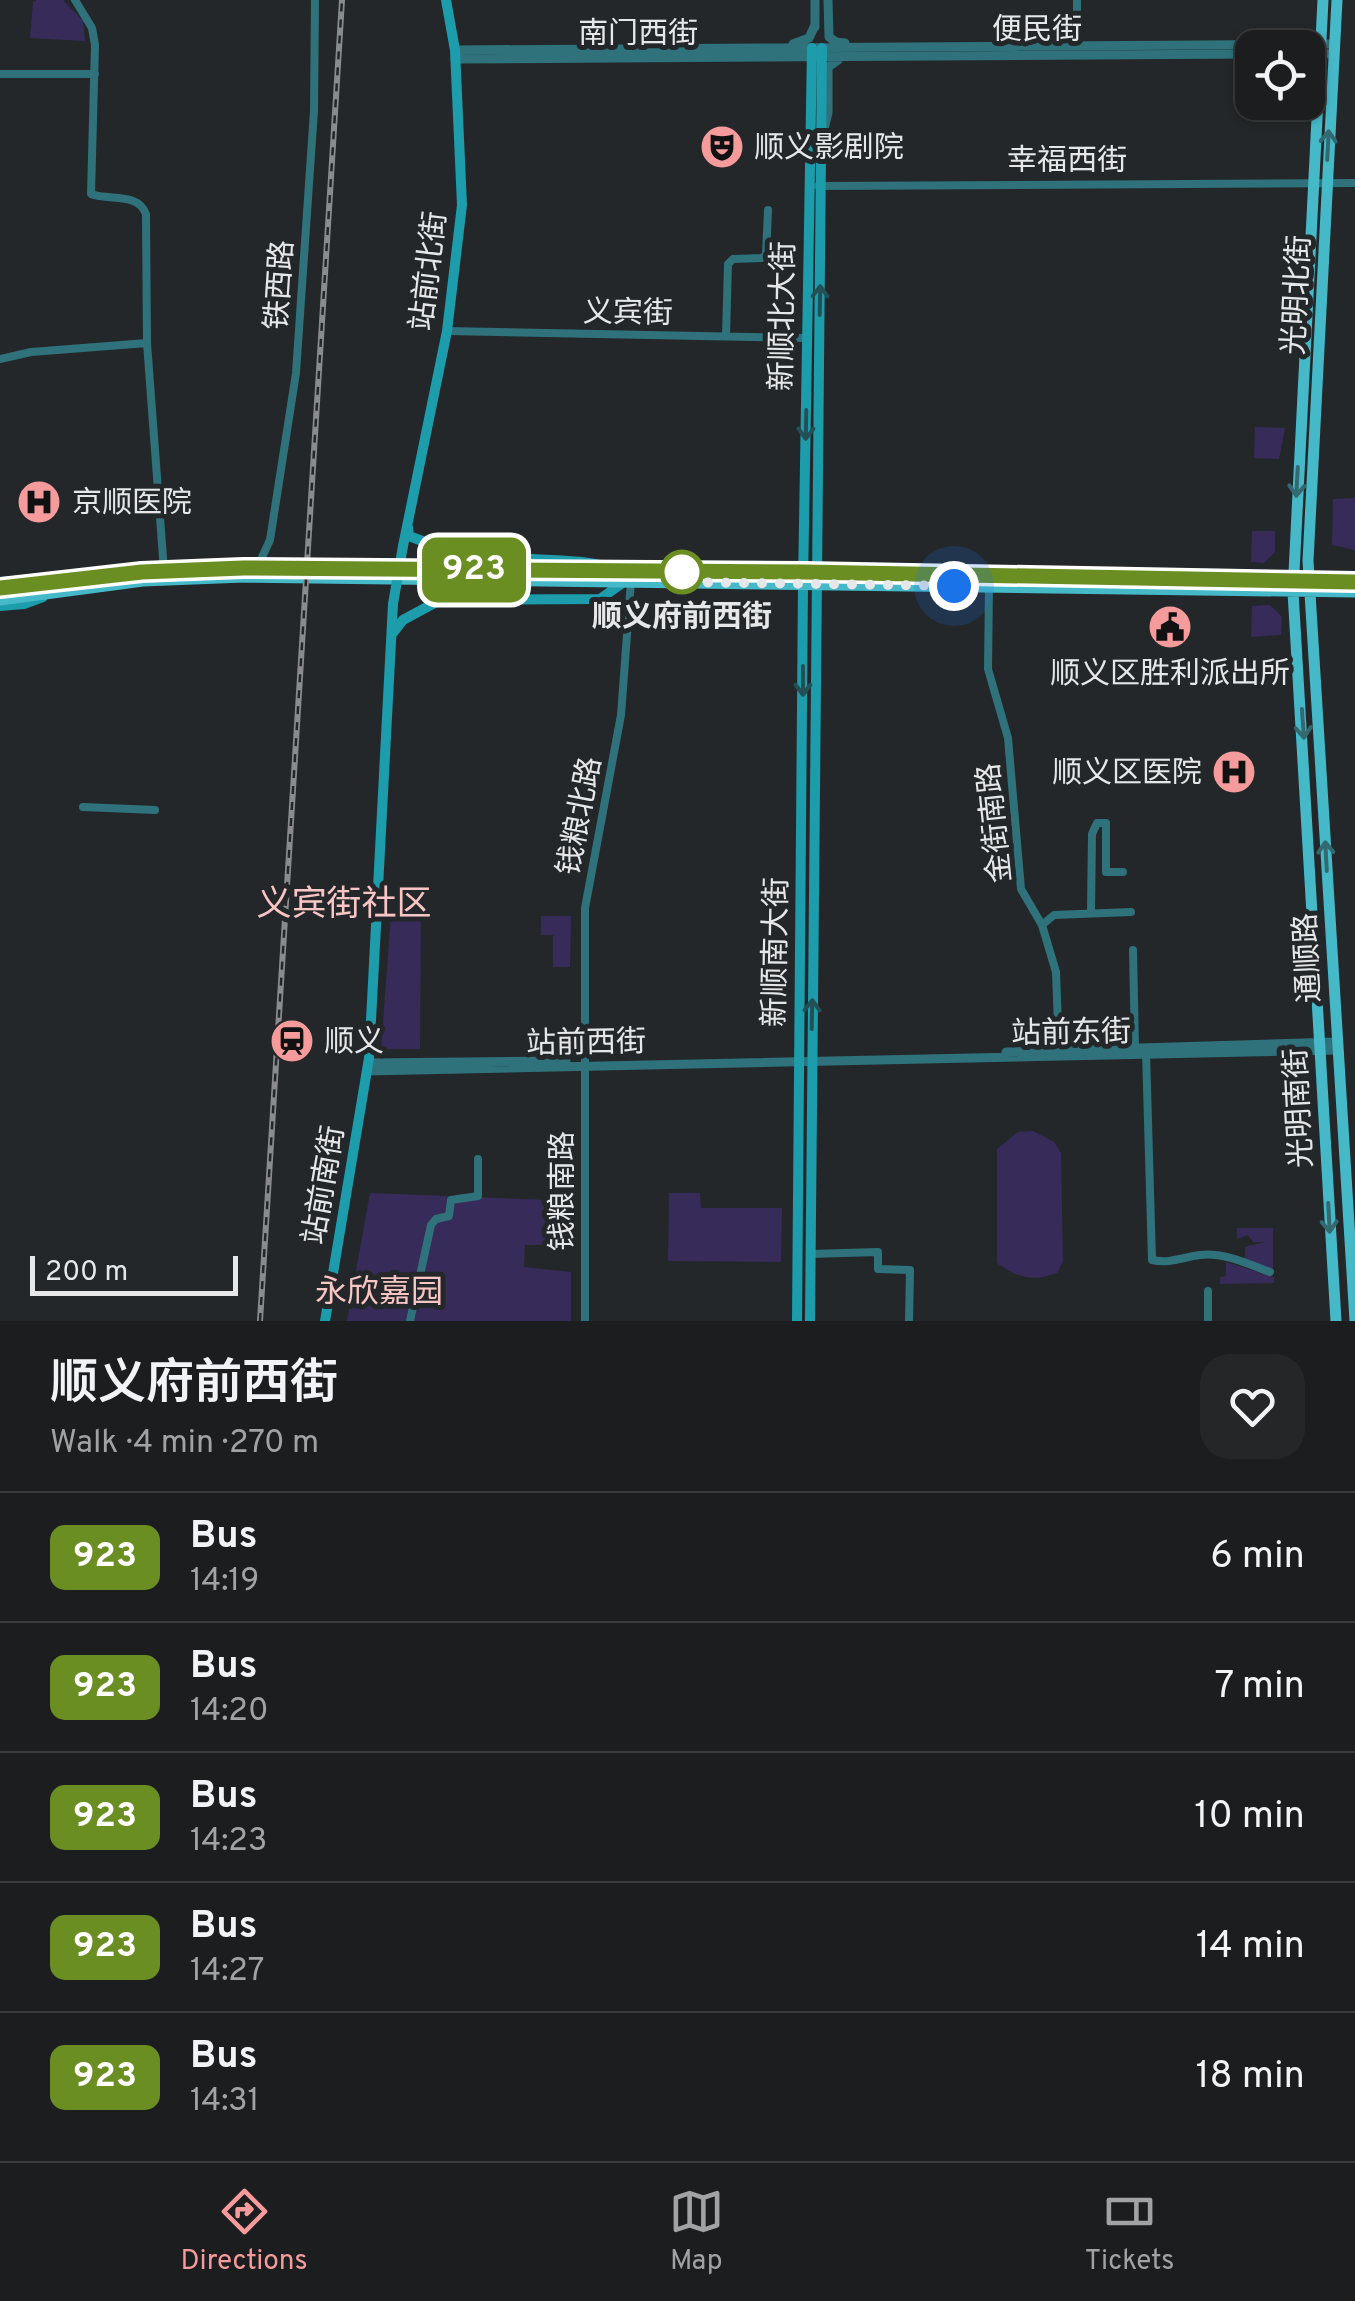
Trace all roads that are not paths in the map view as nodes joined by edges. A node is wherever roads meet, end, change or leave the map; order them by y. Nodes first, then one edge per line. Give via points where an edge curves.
1 (74, 0) edge
2 (315, 0) edge
3 (446, 0) edge
4 (816, 0) edge
5 (826, 0) edge
6 (1078, 0) edge
7 (1323, 0) edge
8 (1337, 0) edge
9 (815, 25) junction
10 (1323, 30) edge
11 (1325, 43) edge
12 (1078, 46) junction
13 (1235, 49) edge
14 (915, 51) junction
15 (731, 53) junction
16 (817, 53) junction
17 (455, 54) junction
18 (1235, 54) edge
19 (0, 74) edge
20 (94, 74) junction
21 (1321, 120) edge
22 (815, 135) junction
23 (1320, 183) junction
24 (1355, 183) edge
25 (815, 186) junction
26 (768, 210) dead end
27 (448, 332) junction
28 (726, 336) junction
29 (807, 338) junction
30 (147, 342) junction
31 (0, 359) edge
32 (407, 524) junction
33 (257, 568) junction
34 (164, 571) junction
35 (627, 578) junction
36 (810, 578) junction
37 (1355, 582) edge
38 (0, 585) edge
39 (989, 586) junction
40 (1293, 587) junction
41 (1308, 587) junction
42 (49, 588) junction
43 (1355, 592) edge
44 (0, 603) edge
45 (391, 642) junction
46 (82, 807) dead end
47 (155, 810) dead end
48 (1123, 872) dead end
49 (1092, 912) junction
50 (1131, 912) dead end
51 (1042, 925) junction
52 (1133, 950) dead end
53 (1338, 1046) junction
54 (1320, 1047) junction
55 (1059, 1051) junction
56 (1142, 1051) junction
57 (805, 1060) junction
58 (368, 1064) junction
59 (585, 1064) junction
60 (478, 1159) dead end
61 (810, 1254) junction
62 (1270, 1272) dead end
63 (1208, 1290) dead end
64 (325, 1321) edge
65 (410, 1321) edge
66 (585, 1321) edge
67 (797, 1321) edge
68 (810, 1321) edge
69 (909, 1321) edge
70 (1208, 1321) edge
71 (1336, 1321) edge
72 (1354, 1321) edge

1 - 20 street via 92,28
2 - 33 street, 铁西路 via 296,372 270,540
3 - 17 main road, 站前北街
4 - 9 street
5 - 14 street via 828,32 836,42 889,42
5 - 16 street
6 - 12 street
7 - 10 main road
8 - 11 main road
9 - 15 street via 802,43 747,45
9 - 16 street
12 - 13 street, 便民街
12 - 14 street, 便民街
14 - 16 street, 便民街
14 - 18 street, 便民街
14 - 22 street via 892,60 831,62 828,113
15 - 16 street, 南门西街
15 - 17 street, 南门西街
15 - 22 street via 751,62 806,64
16 - 22 main road, 新顺北大街
17 - 27 main road, 站前北街 via 462,205
19 - 20 street
20 - 30 street via 92,194 135,200 146,214
21 - 23 main road
22 - 25 main road, 新顺北大街
23 - 24 street, 幸福西街
23 - 25 street, 幸福西街
23 -> 40 main road
23 - 41 main road, 光明北街
25 - 29 main road, 新顺北大街
36 -> 25 main road, 新顺北大街
26 - 28 street via 766,255 728,264
27 - 28 street, 义宾街
27 - 32 main road, 站前北街
28 - 29 street, 义宾街
29 -> 36 main road, 新顺北大街
30 - 31 street
30 - 34 street
32 - 35 main road via 409,536 440,548 600,563
32 - 45 main road, 站前北街, bridge
33 - 34 main road
33 - 35 main road
34 - 42 main road
35 - 36 main road
35 - 42 main road via 211,578
35 - 45 main road via 600,599 440,600 397,625
35 - 59 street, 钱粮北路 via 621,716 584,908
36 - 39 main road
36 - 40 main road
36 - 57 main road, 新顺南大街
37 - 41 main road
38 - 42 main road
39 - 40 main road
39 - 51 street, 金街南路 via 988,669 1008,738 1022,888
40 - 41 main road
40 -> 54 main road, 光明南街
41 - 43 main road
53 -> 41 main road, 通顺路
42 - 44 main road
45 - 58 main road
46 - 47 street
48 - 49 street via 1106,872 1106,823 1098,822 1092,834
49 - 50 street
49 - 51 street via 1054,914
51 - 55 street, 金街南路 via 1056,972
52 - 56 street
53 - 54 street, 站前东街
53 - 72 main road, 通顺路
54 - 56 street, 站前东街
54 -> 71 main road, 光明南街
55 - 56 street, 站前东街
55 - 57 street, 站前东街
56 - 57 street, 站前东街
56 - 62 street via 1152,1260 1221,1255
57 - 59 street, 站前西街
57 - 61 main road, 新顺南大街
57 - 67 main road, 新顺南大街
58 - 59 street, 站前西街
58 - 64 main road, 站前南街
59 - 66 street, 钱粮南路
60 - 65 street via 478,1196 452,1200 449,1216 431,1225
61 - 68 main road, 新顺南大街
61 - 69 street via 878,1252 878,1269 910,1270
63 - 70 street

